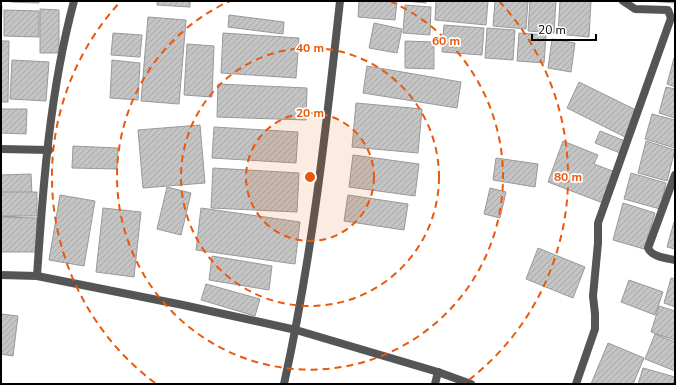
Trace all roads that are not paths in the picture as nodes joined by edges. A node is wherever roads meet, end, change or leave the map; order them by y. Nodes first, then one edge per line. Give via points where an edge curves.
1 (74, 1) edge
2 (340, 1) edge
3 (623, 1) edge
4 (1, 149) edge
5 (49, 150) junction
6 (675, 175) edge
7 (675, 260) edge
8 (1, 275) edge
9 (37, 276) junction
10 (296, 330) junction
11 (438, 372) junction
12 (284, 384) edge
13 (435, 384) edge
14 (471, 384) edge
15 (576, 384) edge

1 - 5 street via 64,37
2 - 10 street via 326,129
3 - 15 street via 635,9 668,10 671,18 598,223 592,296 595,329
4 - 5 street
5 - 9 street via 43,180
6 - 7 street via 648,248 659,257
8 - 9 street
9 - 10 street via 183,304
10 - 11 street
10 - 12 street
11 - 13 street
11 - 14 street

